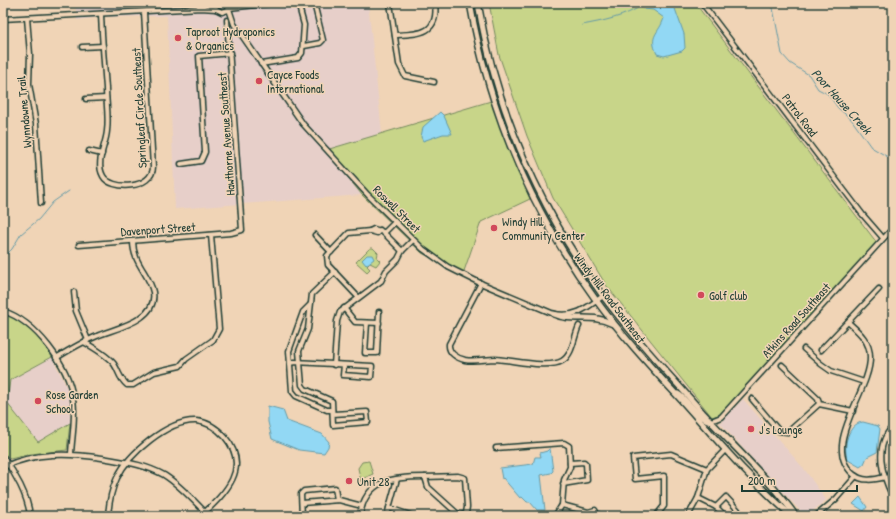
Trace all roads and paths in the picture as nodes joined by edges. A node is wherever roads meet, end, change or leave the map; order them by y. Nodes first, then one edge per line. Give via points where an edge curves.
1 (208, 3) edge
2 (214, 3) edge
3 (231, 3) edge
4 (274, 3) edge
5 (298, 3) edge
6 (314, 3) edge
7 (390, 3) edge
8 (435, 3) edge
9 (470, 3) edge
10 (478, 3) edge
11 (702, 3) edge
12 (241, 6) junction
13 (197, 8) junction
14 (229, 8) junction
15 (218, 10) junction
16 (144, 12) junction
17 (101, 14) junction
18 (27, 18) junction
19 (3, 19) edge
20 (227, 20) junction
21 (235, 26) junction
22 (229, 34) junction
23 (395, 36) junction
24 (103, 46) junction
25 (304, 46) junction
26 (82, 47) dead end
27 (230, 53) junction
28 (261, 64) junction
29 (434, 82) dead end
30 (106, 98) junction
31 (86, 99) dead end
32 (89, 151) dead end
33 (102, 154) junction
34 (181, 164) dead end
35 (41, 203) dead end
36 (395, 222) junction
37 (893, 228) edge
38 (239, 232) joint
39 (382, 232) junction
40 (211, 235) junction
41 (315, 236) dead end
42 (883, 238) junction
43 (413, 240) junction
44 (133, 241) junction
45 (79, 245) dead end
46 (402, 251) junction
47 (331, 252) junction
48 (335, 272) junction
49 (481, 283) junction
50 (878, 289) dead end
51 (74, 292) dead end
52 (603, 296) junction
53 (358, 297) junction
54 (597, 301) junction
55 (311, 305) junction
56 (344, 308) junction
57 (3, 310) edge
58 (379, 312) dead end
59 (554, 314) junction
60 (848, 322) junction
61 (367, 323) junction
62 (379, 324) junction
63 (615, 324) junction
64 (580, 326) dead end
65 (86, 341) junction
66 (804, 349) dead end
67 (821, 350) dead end
68 (56, 358) junction
69 (290, 363) junction
70 (300, 363) junction
71 (334, 365) junction
72 (344, 365) junction
73 (782, 365) dead end
74 (864, 382) junction
75 (672, 390) junction
76 (752, 399) dead end
77 (819, 404) junction
78 (853, 411) junction
79 (332, 412) junction
80 (710, 421) junction
81 (893, 426) edge
82 (496, 448) dead end
83 (725, 450) junction
84 (71, 454) junction
85 (3, 457) edge
86 (127, 461) junction
87 (570, 463) junction
88 (8, 464) junction
89 (3, 467) edge
90 (707, 469) junction
91 (856, 476) junction
92 (425, 477) junction
93 (885, 477) junction
94 (397, 479) junction
95 (563, 484) junction
96 (893, 496) edge
97 (698, 498) junction
98 (337, 500) junction
99 (302, 503) junction
100 (562, 505) junction
101 (362, 506) junction
102 (716, 506) junction
103 (389, 508) junction
104 (205, 512) junction
105 (588, 514) edge
106 (30, 516) edge
107 (108, 516) edge
108 (201, 516) edge
109 (302, 516) edge
110 (360, 516) edge
111 (387, 516) edge
112 (413, 516) edge
113 (556, 516) edge
114 (598, 516) edge
115 (656, 516) edge
116 (688, 516) edge
117 (725, 516) edge
118 (736, 516) edge
119 (792, 516) edge
120 (796, 516) edge
121 (816, 516) edge

1 - 13 street
2 - 15 street
3 - 12 street
3 - 14 street
4 - 12 street
5 - 25 street via 304,24
6 - 25 street via 323,40
7 - 23 street
8 - 23 street via 434,23 427,30 417,34
9 - 54 main road, Windy Hill Road Southeast via 489,87 516,162 555,240
10 - 52 main road, Windy Hill Road Southeast via 496,80 523,156 555,222
11 - 42 street, Patrol Road
12 - 14 street
13 - 15 street
13 - 16 street
14 - 15 street via 224,12
14 - 21 street, Roswell Street
15 - 20 street, Roswell Street
16 - 17 street
16 - 33 street, Springleaf Circle Southeast via 153,172 148,180 140,184 112,184 107,182 101,172
17 - 18 street
17 - 24 street, Springleaf Circle Southeast
18 - 19 street
18 - 35 street, Wynndowne Trail via 29,84 36,124
20 - 21 street, Roswell Street
20 - 22 street, Hawthorne Avenue Southeast
21 - 22 street
21 - 28 street, Roswell Street
22 - 27 street, Hawthorne Avenue Southeast
23 - 29 street via 399,64 405,76
24 - 26 street
24 - 30 street, Springleaf Circle Southeast
25 - 28 street via 298,58
27 - 34 street via 199,56 205,152 200,161
27 - 38 street, Hawthorne Avenue Southeast via 243,224
28 - 36 street, Roswell Street via 303,124
30 - 31 street
30 - 33 street, Springleaf Circle Southeast via 107,131
32 - 33 street
36 - 39 street
36 - 43 street, Roswell Street
37 - 42 street, Atkins Road Southeast
38 - 40 street, Davenport Street
39 - 46 street
39 - 47 street via 349,233
40 - 44 street, Davenport Street
40 - 65 street via 219,329 213,340 205,347 180,366 154,372 133,385 127,385 120,379 109,359
41 - 47 street
42 - 80 street, Atkins Road Southeast via 721,417
43 - 46 street
43 - 49 street, Roswell Street via 442,263
44 - 45 street, Davenport Street
44 - 65 street via 136,260 153,293 152,304 148,311 135,321
46 - 53 street via 381,281
47 - 48 street via 327,256 327,263
48 - 53 street
48 - 55 street via 312,294
49 - 59 street, Roswell Street
49 - 64 street via 449,344 451,352 464,360 559,363 570,353
50 - 60 street
51 - 65 street via 76,311
52 - 54 street, Roswell Street
52 - 80 main road, Windy Hill Road Southeast
53 - 56 street
54 - 59 street, Roswell Street via 586,310 577,313
54 - 63 main road, Windy Hill Road Southeast
55 - 69 street via 303,312 289,351
55 - 70 street via 308,329 299,351
56 - 61 street via 353,321
56 - 71 street via 337,321
57 - 68 street via 31,327
58 - 62 street
59 - 63 main road via 565,318 596,317
60 - 67 street
60 - 74 street via 860,333 869,347 870,364
61 - 62 street
61 - 62 street via 365,353 376,353
63 - 75 main road, Windy Hill Road Southeast
65 - 68 street
66 - 74 street via 831,371
68 - 84 street via 66,374 73,398
69 - 70 street
69 - 79 street via 294,395
70 - 71 street
70 - 79 street via 304,388 332,401
71 - 72 street
72 - 72 street via 372,366 371,377 343,375
73 - 77 street via 818,400
74 - 78 street
75 - 80 main road via 685,398 704,419
75 - 83 main road, Windy Hill Road Southeast
76 - 77 street via 779,431 785,433
77 - 78 street
78 - 91 street via 844,434 842,453 844,463
79 - 79 street via 333,425 368,422 367,412
80 - 120 main road, Windy Hill Road Southeast
81 - 93 street via 880,452
82 - 87 street via 565,443 568,446
83 - 90 street
83 - 119 main road, Windy Hill Road Southeast
84 - 86 street
84 - 88 street via 38,456
85 - 88 street
86 - 104 street via 164,475
86 - 104 street via 169,428 196,421 218,429 231,445 236,464 235,474 225,492
86 - 107 street via 113,486
87 - 95 street
87 - 95 street via 584,462 587,480
88 - 89 street
88 - 106 street via 24,495
90 - 97 street
90 - 115 street via 671,454 633,458 635,479 664,476 664,506
91 - 93 street via 871,480
91 - 121 street via 836,499
92 - 92 street via 428,487 456,513 460,516 466,513 464,476
92 - 94 street
93 - 96 street
94 - 101 street via 376,486 366,496
94 - 103 street
95 - 100 street
97 - 102 street
97 - 116 street
98 - 99 street
98 - 99 street via 335,488 306,490 301,494
98 - 101 street
99 - 109 street
100 - 105 street
100 - 113 street
101 - 110 street
102 - 117 street
102 - 118 street via 726,497 738,510
103 - 111 street
103 - 112 street
104 - 108 street
105 - 114 street via 590,510 596,510

